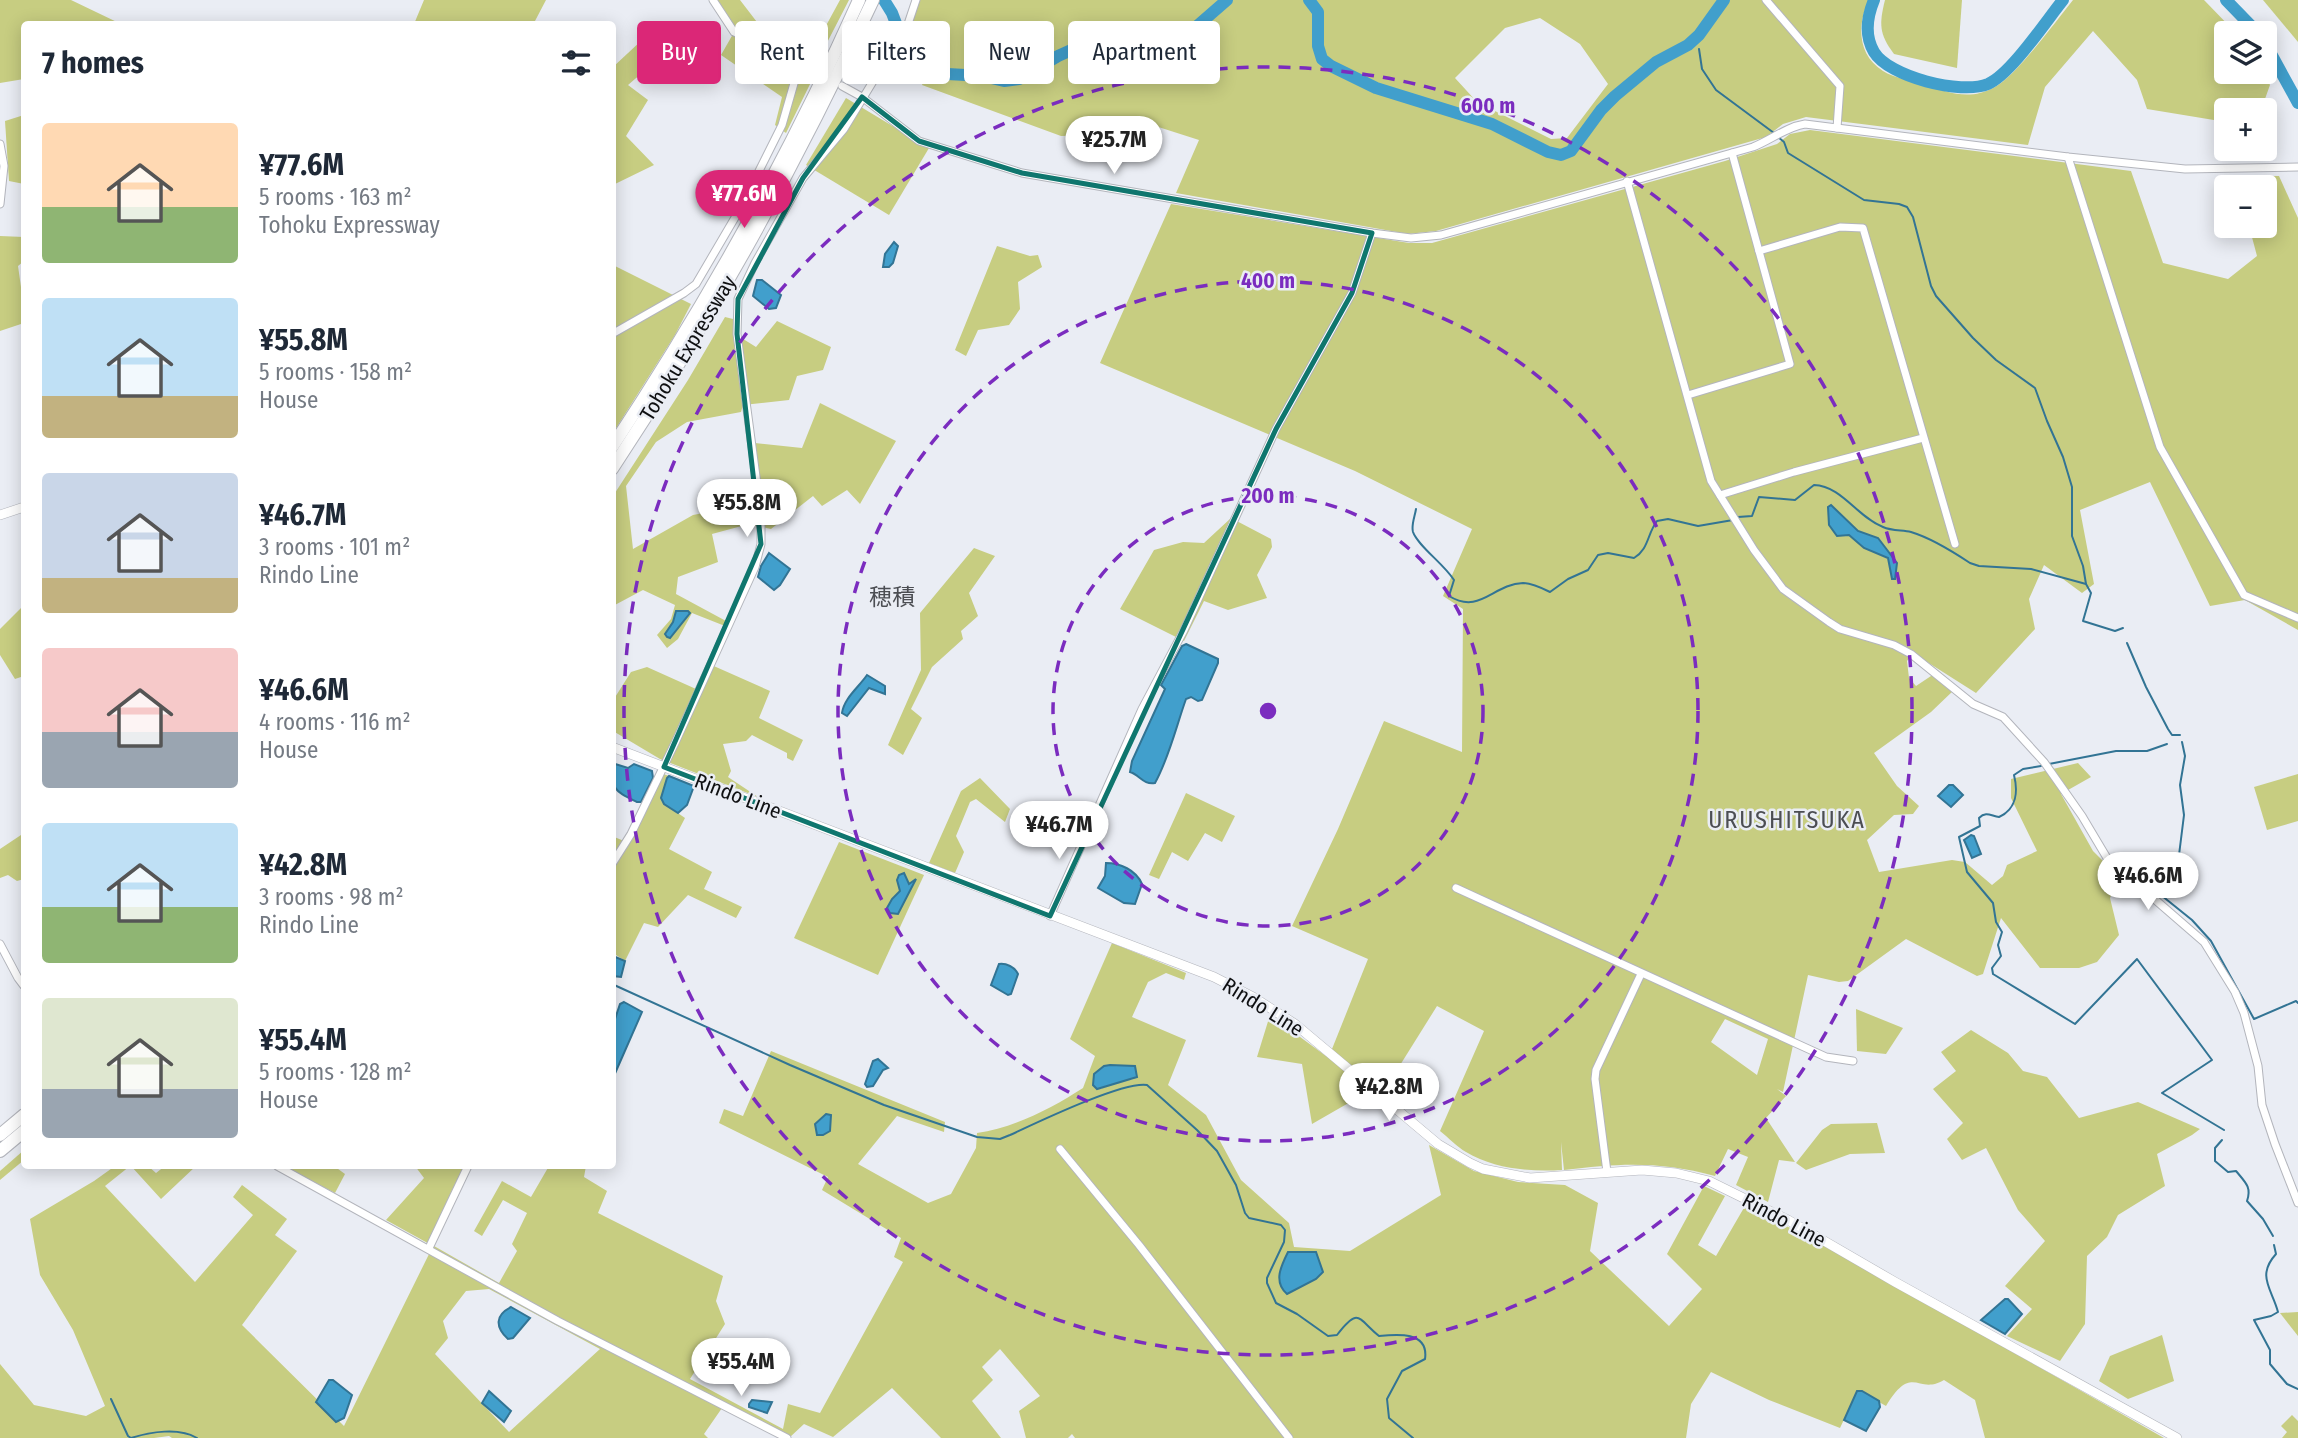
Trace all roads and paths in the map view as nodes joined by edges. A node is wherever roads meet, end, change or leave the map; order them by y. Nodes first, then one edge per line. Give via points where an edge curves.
1 (713, 0) edge
2 (873, 0) edge
3 (918, 0) edge
4 (1766, 0) edge
5 (861, 6) edge
6 (735, 33) edge
7 (794, 84) edge
8 (842, 86) dead end
9 (862, 97) junction
10 (1837, 128) junction
11 (0, 144) edge
12 (1732, 153) junction
13 (2068, 158) junction
14 (2298, 167) edge
15 (1627, 181) junction
16 (0, 204) edge
17 (1372, 233) junction
18 (1759, 251) junction
19 (616, 332) edge
20 (1688, 395) junction
21 (1923, 438) junction
22 (616, 441) edge
23 (616, 463) edge
24 (1720, 495) junction
25 (21, 508) edge
26 (0, 515) edge
27 (1955, 544) dead end
28 (2298, 618) edge
29 (616, 749) edge
30 (664, 767) junction
31 (616, 858) edge
32 (1456, 888) dead end
33 (1050, 916) junction
34 (0, 944) edge
35 (1641, 974) junction
36 (21, 982) edge
37 (1853, 1061) dead end
38 (21, 1118) edge
39 (21, 1134) edge
40 (0, 1135) edge
41 (1060, 1149) dead end
42 (0, 1151) edge
43 (283, 1169) edge
44 (467, 1169) edge
45 (1607, 1172) junction
46 (2298, 1203) edge
47 (429, 1248) junction
48 (787, 1438) edge
49 (1289, 1438) edge
50 (2177, 1438) edge

1 - 6 street
2 - 5 highway, Tohoku Expressway
3 - 9 street
4 - 10 street via 1840,86
5 - 22 highway, Tohoku Expressway via 732,251
5 - 23 highway, Tohoku Expressway via 804,142 744,255
7 - 19 street via 782,125 696,284
8 - 9 street
9 - 17 street via 919,141 1022,173
9 - 30 street via 844,129 803,178 738,299 737,334 761,544
10 - 12 street via 1796,126
10 - 13 street
11 - 16 street via 4,166
12 - 15 street
12 - 18 street
13 - 14 street via 2185,169
13 - 28 street via 2160,447 2244,595
15 - 17 street via 1441,235 1411,238
15 - 20 street
17 - 33 street via 1352,293 1276,429 1184,630 1142,709
18 - 20 street via 1790,364
18 - 21 street via 1840,227 1863,228
20 - 24 street via 1711,481
21 - 24 street
21 - 27 street
24 - 46 street via 1783,589 1840,629 1911,654 1973,704 2003,717 2044,762 2107,858 2204,942 2244,1013 2258,1066 2262,1105
25 - 26 street
29 - 30 street, Rindo Line
30 - 31 street
30 - 33 street, Rindo Line
32 - 35 street
33 - 45 street, Rindo Line via 1214,977 1253,997 1295,1024 1438,1144 1483,1169 1530,1178
34 - 36 street
35 - 37 street via 1826,1057
35 - 45 street via 1596,1070
38 - 40 highway
39 - 42 highway
41 - 49 street
43 - 47 street
44 - 47 street
45 - 50 street, Rindo Line via 1642,1170 1709,1181 1788,1220
47 - 48 street via 558,1321

